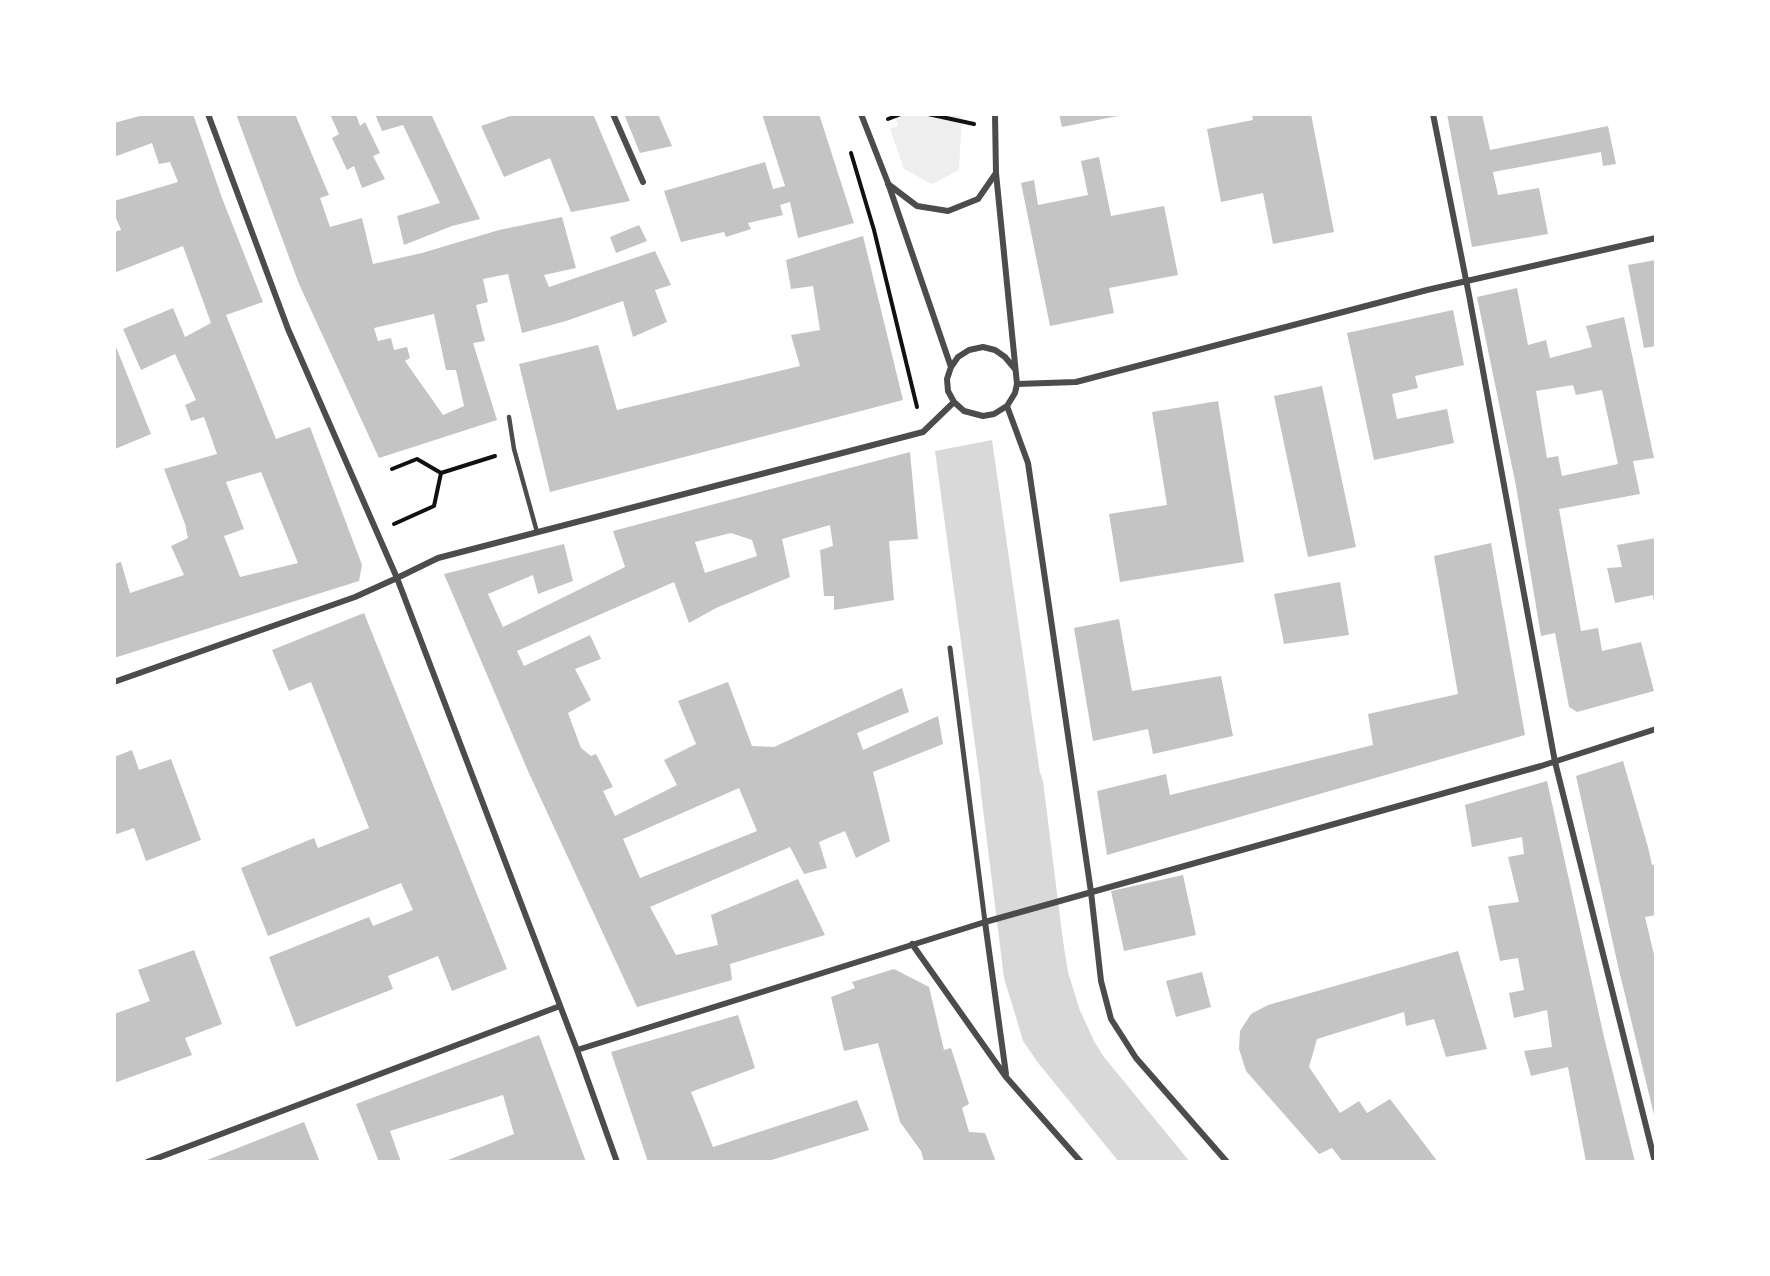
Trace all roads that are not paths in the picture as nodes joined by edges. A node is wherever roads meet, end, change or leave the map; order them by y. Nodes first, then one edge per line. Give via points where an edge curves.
1 (208, 114) edge
2 (613, 114) edge
3 (861, 114) edge
4 (995, 114) edge
5 (1433, 114) edge
6 (996, 173) junction
7 (643, 182) dead end
8 (888, 183) junction
9 (1656, 238) edge
10 (1466, 281) junction
11 (951, 367) junction
12 (1015, 369) junction
13 (1017, 384) junction
14 (954, 402) junction
15 (1007, 406) junction
16 (509, 417) dead end
17 (537, 532) junction
18 (397, 578) junction
19 (950, 648) dead end
20 (114, 682) edge
21 (1656, 729) edge
22 (1555, 762) junction
23 (1091, 892) junction
24 (985, 922) junction
25 (912, 944) junction
26 (560, 1006) junction
27 (577, 1050) junction
28 (1006, 1077) junction
29 (147, 1162) edge
30 (617, 1162) edge
31 (1082, 1162) edge
32 (1227, 1162) edge
33 (1655, 1162) edge

1 - 18 street via 288,329
2 - 7 street
3 - 8 street
4 - 6 street
5 - 10 street
6 - 8 street via 978,199 948,211 917,206
6 - 12 street
8 - 11 street
9 - 10 street
10 - 13 street via 1077,382
10 - 22 street
11 - 12 street via 969,350 983,347 995,350
11 - 14 street via 948,391
12 - 13 street
13 - 15 street
14 - 15 street via 964,411 983,416
14 - 17 street via 923,432
15 - 23 street via 1028,463
16 - 17 lane
17 - 18 street via 438,558
18 - 20 street via 354,597
18 - 26 street
19 - 24 street
21 - 22 street
22 - 23 street
22 - 33 street
23 - 24 street
23 - 32 street via 1101,981 1111,1019 1136,1058
24 - 25 street
24 - 28 street
25 - 27 street
25 - 28 street
26 - 27 street
26 - 29 street
27 - 30 street
28 - 31 street

